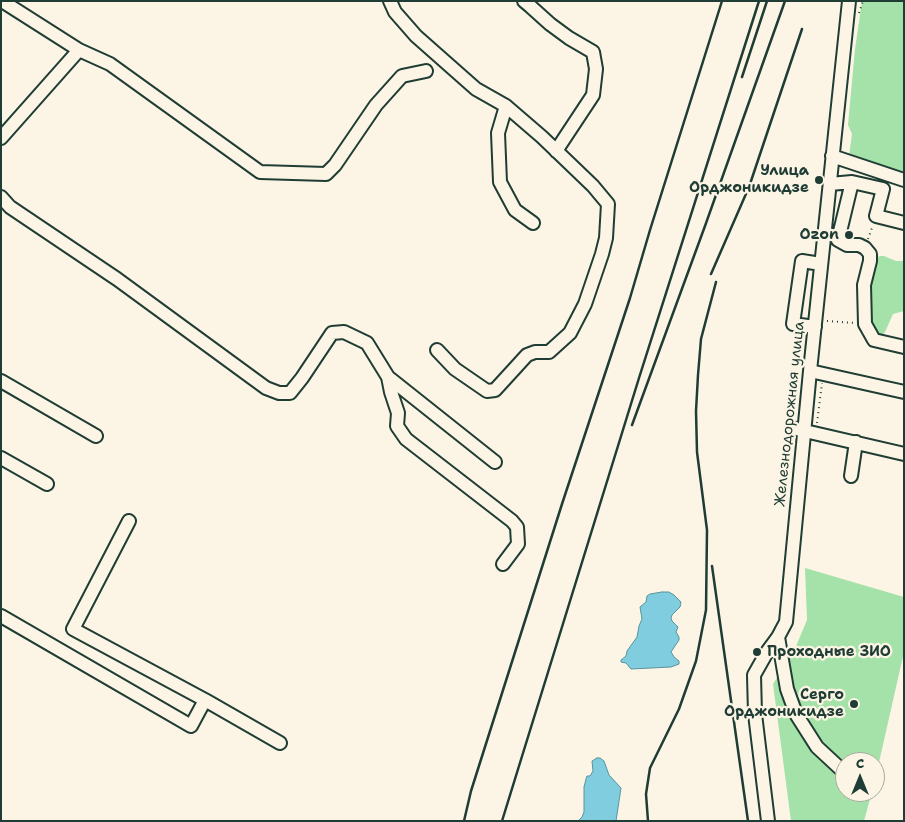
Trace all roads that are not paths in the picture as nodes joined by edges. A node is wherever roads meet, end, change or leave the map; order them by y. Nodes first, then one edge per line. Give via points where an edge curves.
1 (2, 1) edge
2 (390, 1) edge
3 (524, 1) edge
4 (849, 1) edge
5 (79, 50) junction
6 (426, 71) dead end
7 (506, 106) junction
8 (1, 138) edge
9 (556, 151) junction
10 (832, 156) junction
11 (904, 180) edge
12 (852, 182) junction
13 (830, 184) junction
14 (1, 198) edge
15 (532, 223) dead end
16 (904, 223) edge
17 (821, 264) junction
18 (815, 327) junction
19 (904, 347) edge
20 (437, 350) dead end
21 (817, 372) junction
22 (388, 378) junction
23 (1, 381) edge
24 (904, 392) edge
25 (804, 430) junction
26 (96, 436) dead end
27 (856, 442) junction
28 (904, 454) edge
29 (1, 458) edge
30 (495, 462) dead end
31 (852, 476) dead end
32 (47, 484) dead end
33 (129, 521) dead end
34 (503, 564) dead end
35 (1, 616) edge
36 (778, 637) junction
37 (205, 700) junction
38 (280, 743) dead end
39 (835, 764) edge
40 (768, 821) edge

1 - 5 street
2 - 7 street via 395,12 416,36 476,89
3 - 9 street via 550,24 593,52 596,69 593,95
4 - 10 street, Железнодорожная улица
5 - 6 street via 110,64 260,172 326,174 376,105 402,76
5 - 8 street
7 - 9 street
7 - 15 street via 498,133 500,182 515,210
9 - 20 street via 608,204 602,254 585,304 570,334 549,352 527,355 495,390 487,392 455,369
10 - 11 street
10 - 13 street, Железнодорожная улица
12 - 13 street
12 - 16 street via 883,189 876,216
12 - 19 street via 838,240 848,245 859,244 870,254 864,285 865,324 874,340
13 - 17 street, Железнодорожная улица
14 - 22 street via 266,388 290,393 332,333 344,332 367,343
17 - 18 street, Железнодорожная улица
17 - 18 street via 802,261 793,324
18 - 21 street, Железнодорожная улица
21 - 24 street
21 - 25 street, Железнодорожная улица
22 - 30 street
22 - 34 street via 398,413 397,426 406,439 517,528 518,544
23 - 26 street
25 - 27 street
25 - 36 street, Железнодорожная улица via 786,622
27 - 28 street
27 - 31 street
29 - 32 street
33 - 37 street via 73,628
35 - 37 street via 191,726
36 - 39 street via 787,689 796,714 817,747
36 - 40 street, Железнодорожная улица via 754,675 755,714
37 - 38 street

